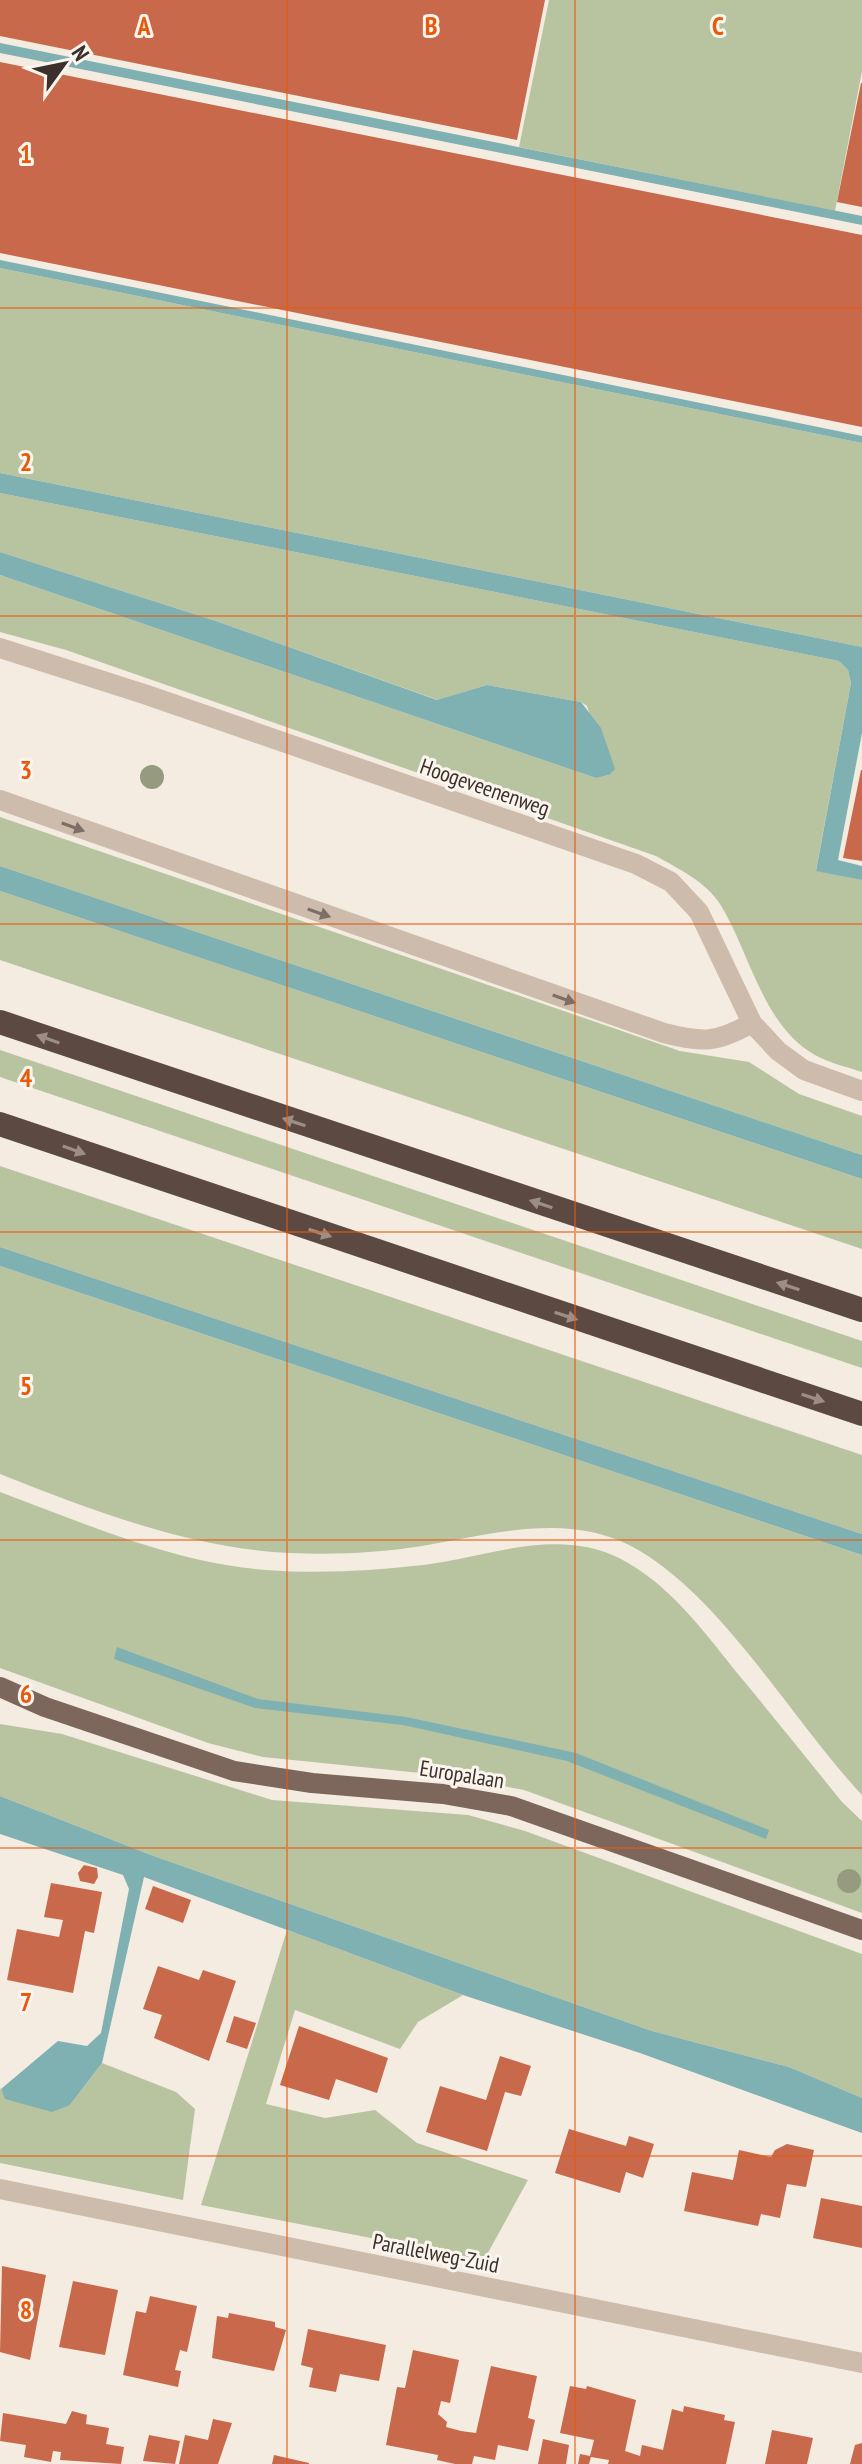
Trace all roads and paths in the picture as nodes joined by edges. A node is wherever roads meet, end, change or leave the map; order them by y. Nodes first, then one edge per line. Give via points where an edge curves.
1 (0, 648) edge
2 (0, 800) edge
3 (0, 1022) edge
4 (752, 1023) junction
5 (862, 1091) edge
6 (0, 1124) edge
7 (862, 1310) edge
8 (862, 1414) edge
9 (0, 1687) edge
10 (0, 1696) edge
11 (45, 1707) junction
12 (862, 1930) edge
13 (0, 2189) edge
14 (862, 2363) edge

1 - 4 street, Hoogeveenenweg via 636,864 671,882 699,912
2 -> 4 street via 664,1033 700,1042 726,1037
7 -> 3 highway
4 - 5 street, Hoogeveenenweg via 804,1070
6 -> 8 highway
9 - 11 main road, Europalaan
10 - 11 main road, Europalaan
11 - 12 main road, Europalaan via 234,1771 511,1806
13 - 14 street, Parallelweg-Zuid

